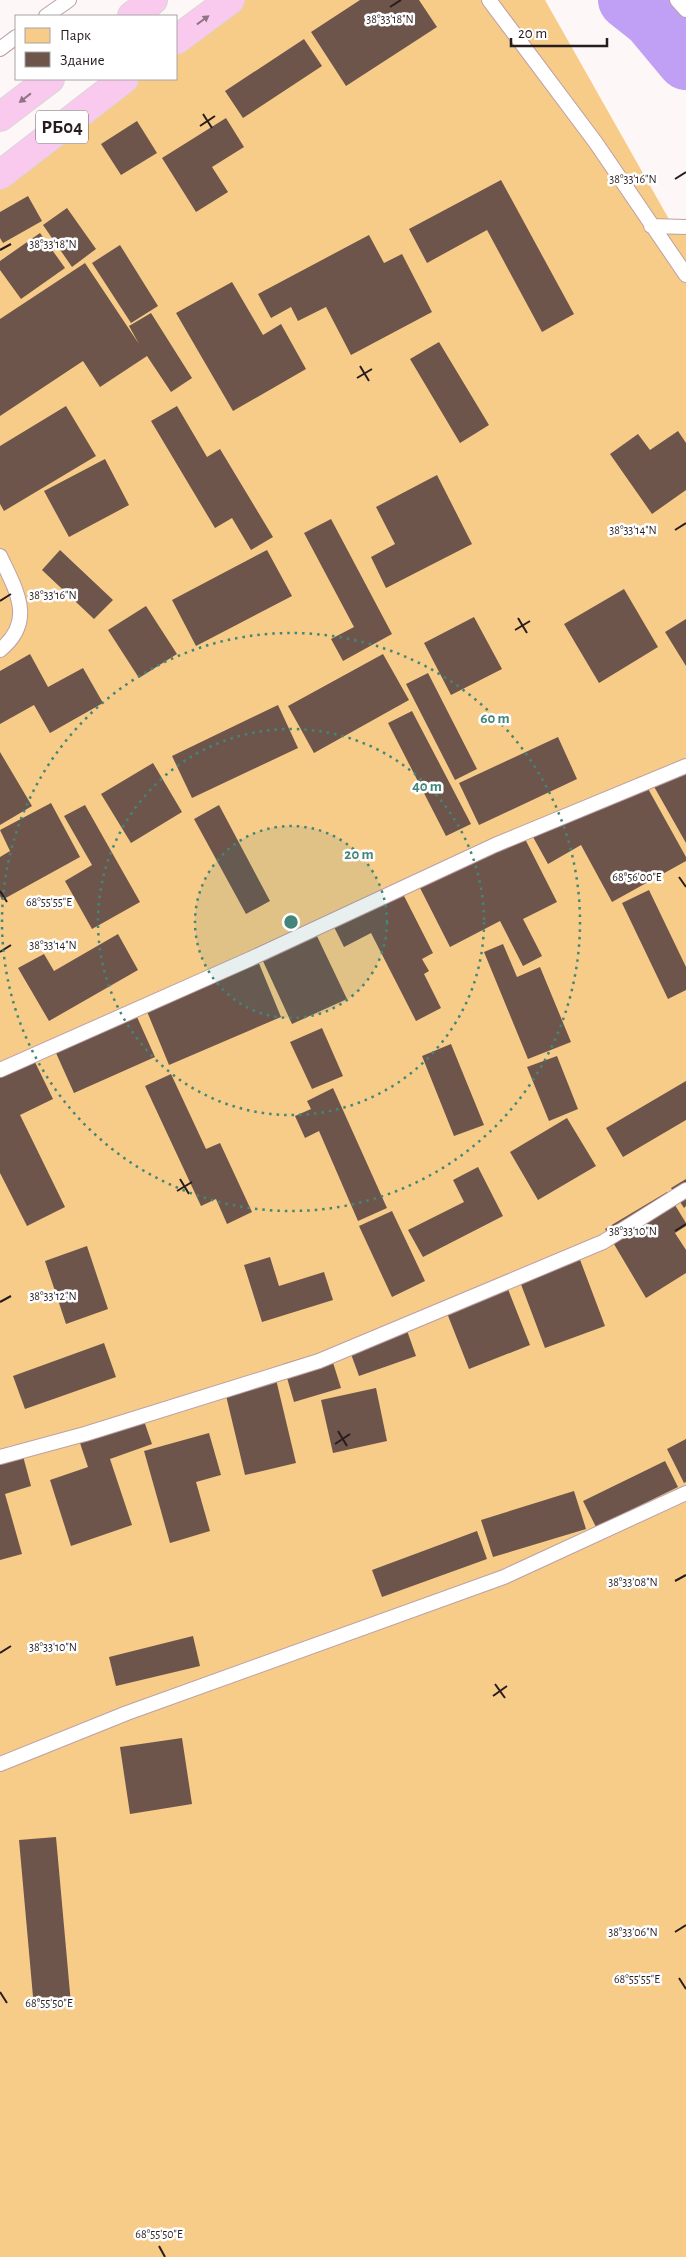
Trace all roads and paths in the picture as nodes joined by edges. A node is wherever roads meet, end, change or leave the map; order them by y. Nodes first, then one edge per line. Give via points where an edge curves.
1 (69, 0) edge
2 (153, 0) edge
3 (230, 0) edge
4 (489, 0) edge
5 (677, 0) edge
6 (686, 10) edge
7 (47, 15) edge
8 (133, 15) edge
9 (15, 38) edge
10 (178, 39) edge
11 (0, 49) edge
12 (49, 80) edge
13 (123, 80) edge
14 (0, 118) edge
15 (0, 174) edge
16 (651, 226) junction
17 (686, 227) edge
18 (686, 275) edge
19 (0, 556) edge
20 (0, 650) edge
21 (686, 766) edge
22 (0, 1070) edge
23 (686, 1190) edge
24 (0, 1457) edge
25 (686, 1493) edge
26 (0, 1764) edge

1 - 7 lane
2 - 8 highway
10 -> 3 highway
4 - 16 lane via 596,143
5 - 6 lane
9 - 11 lane
12 -> 14 highway, РБ04
13 - 15 highway, РБ04
16 - 17 lane
16 - 18 lane
19 - 20 lane via 20,605 21,620 11,641
21 - 22 lane via 495,845
23 - 24 lane via 603,1242 319,1361
25 - 26 lane via 504,1577 127,1713

